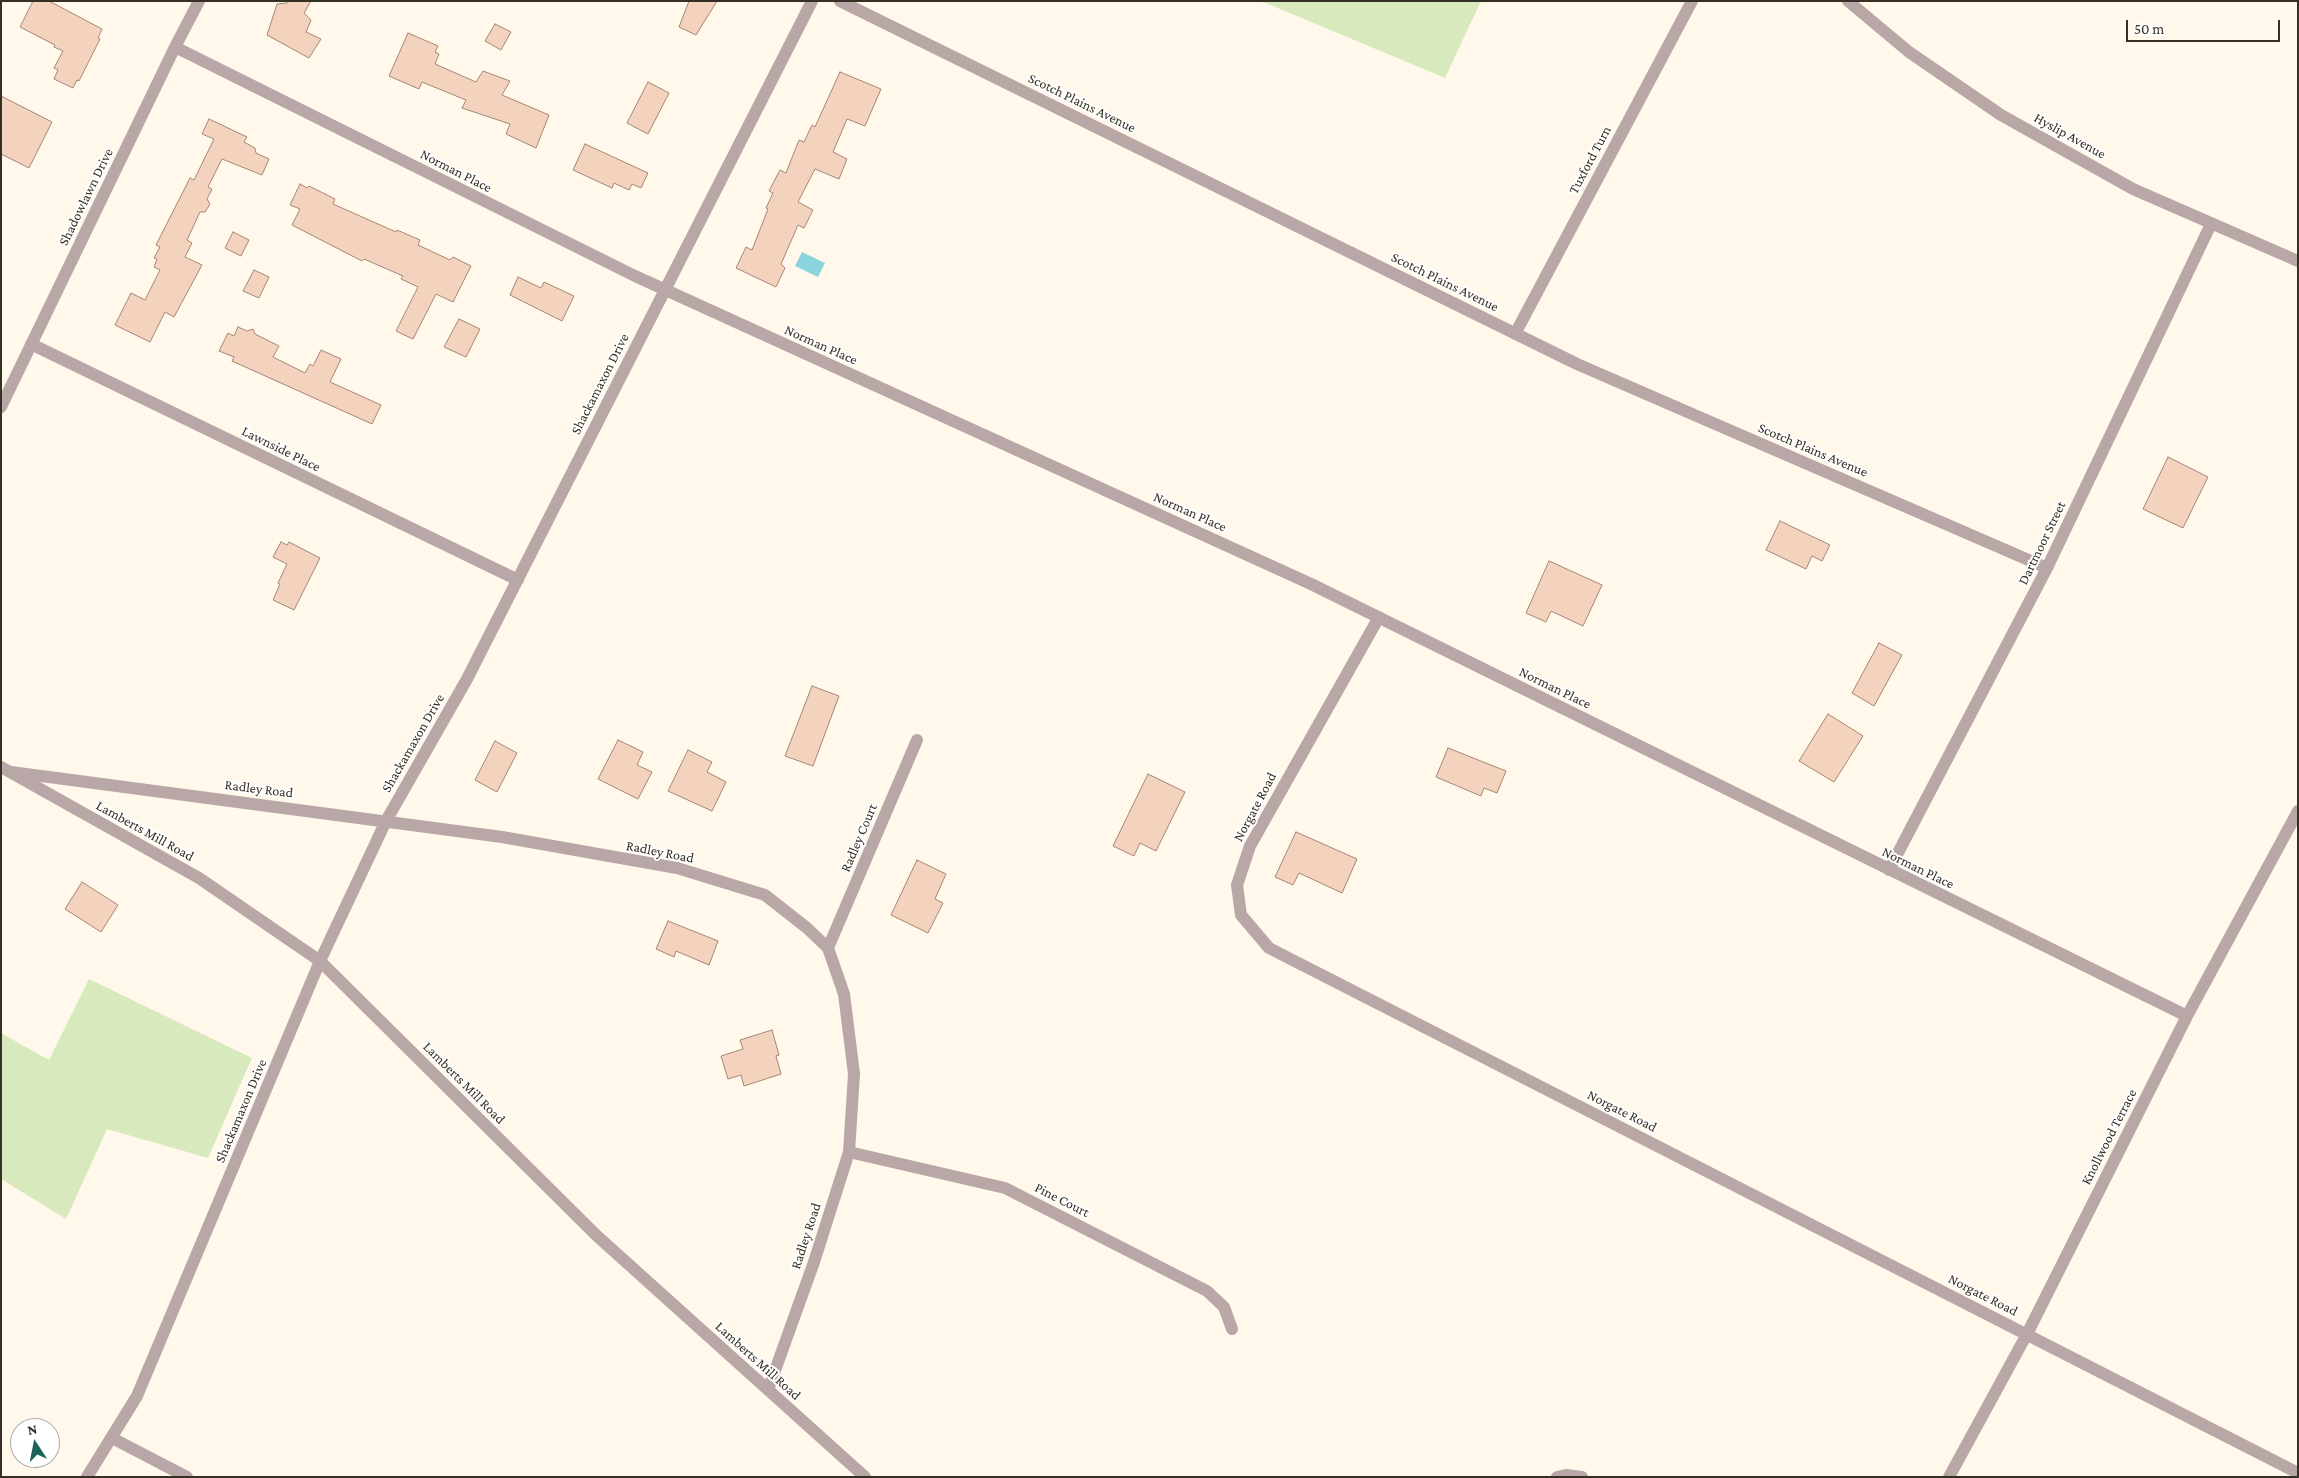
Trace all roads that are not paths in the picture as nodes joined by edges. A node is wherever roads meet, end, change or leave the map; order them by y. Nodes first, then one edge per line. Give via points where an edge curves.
1 (199, 1) edge
2 (812, 1) edge
3 (840, 1) edge
4 (1692, 1) edge
5 (1848, 1) edge
6 (175, 47) junction
7 (2211, 224) junction
8 (2298, 261) edge
9 (665, 290) junction
10 (1515, 334) junction
11 (31, 344) junction
12 (1, 407) edge
13 (2047, 568) junction
14 (518, 580) junction
15 (1379, 617) junction
16 (917, 740) dead end
17 (6, 770) edge
18 (2298, 811) edge
19 (386, 821) junction
20 (1889, 870) junction
21 (828, 948) junction
22 (320, 961) junction
23 (2187, 1016) junction
24 (849, 1152) junction
25 (1232, 1329) dead end
26 (2027, 1334) junction
27 (768, 1390) junction
28 (112, 1438) junction
29 (2298, 1473) edge
30 (87, 1477) edge
31 (188, 1477) edge
32 (865, 1477) edge
33 (1557, 1477) edge
34 (1582, 1477) edge
35 (1949, 1477) edge

1 - 6 street, Shadowlawn Drive
2 - 9 street, Shackamaxon Drive
3 - 10 street, Scotch Plains Avenue
4 - 10 street, Tuxford Turn
5 - 7 street, Hyslip Avenue via 1909,52 2000,115 2133,190
6 - 9 street, Norman Place
6 - 11 street, Shadowlawn Drive
7 - 8 street, Hyslip Avenue
7 - 13 street, Dartmoor Street
9 - 14 street, Shackamaxon Drive
9 - 15 street, Norman Place
10 - 13 street, Scotch Plains Avenue
11 - 12 street, Shadowlawn Drive
11 - 14 street, Lawnside Place
13 - 20 street, Dartmoor Street
14 - 19 street, Shackamaxon Drive via 467,679
15 - 20 street, Norman Place
15 - 26 street, Norgate Road via 1247,854 1237,885 1241,915 1269,948
16 - 21 street, Radley Court
17 - 19 street, Radley Road
17 - 22 street, Lamberts Mill Road via 200,878
18 - 23 street, Knollwood Terrace
19 - 21 street, Radley Road via 502,837 677,868 765,896
19 - 22 street, Shackamaxon Drive
20 - 23 street, Norman Place
21 - 24 street, Radley Road via 844,994 854,1074
22 - 27 street, Lamberts Mill Road via 596,1235
22 - 28 street, Shackamaxon Drive via 137,1396
23 - 26 street, Knollwood Terrace
24 - 25 street, Pine Court via 1005,1188 1207,1291 1224,1308
24 - 27 street, Radley Road
26 - 29 street, Norgate Road
26 - 35 street, Knollwood Terrace
27 - 32 street, Lamberts Mill Road
28 - 30 street, Shackamaxon Drive
28 - 31 street
33 - 34 street

